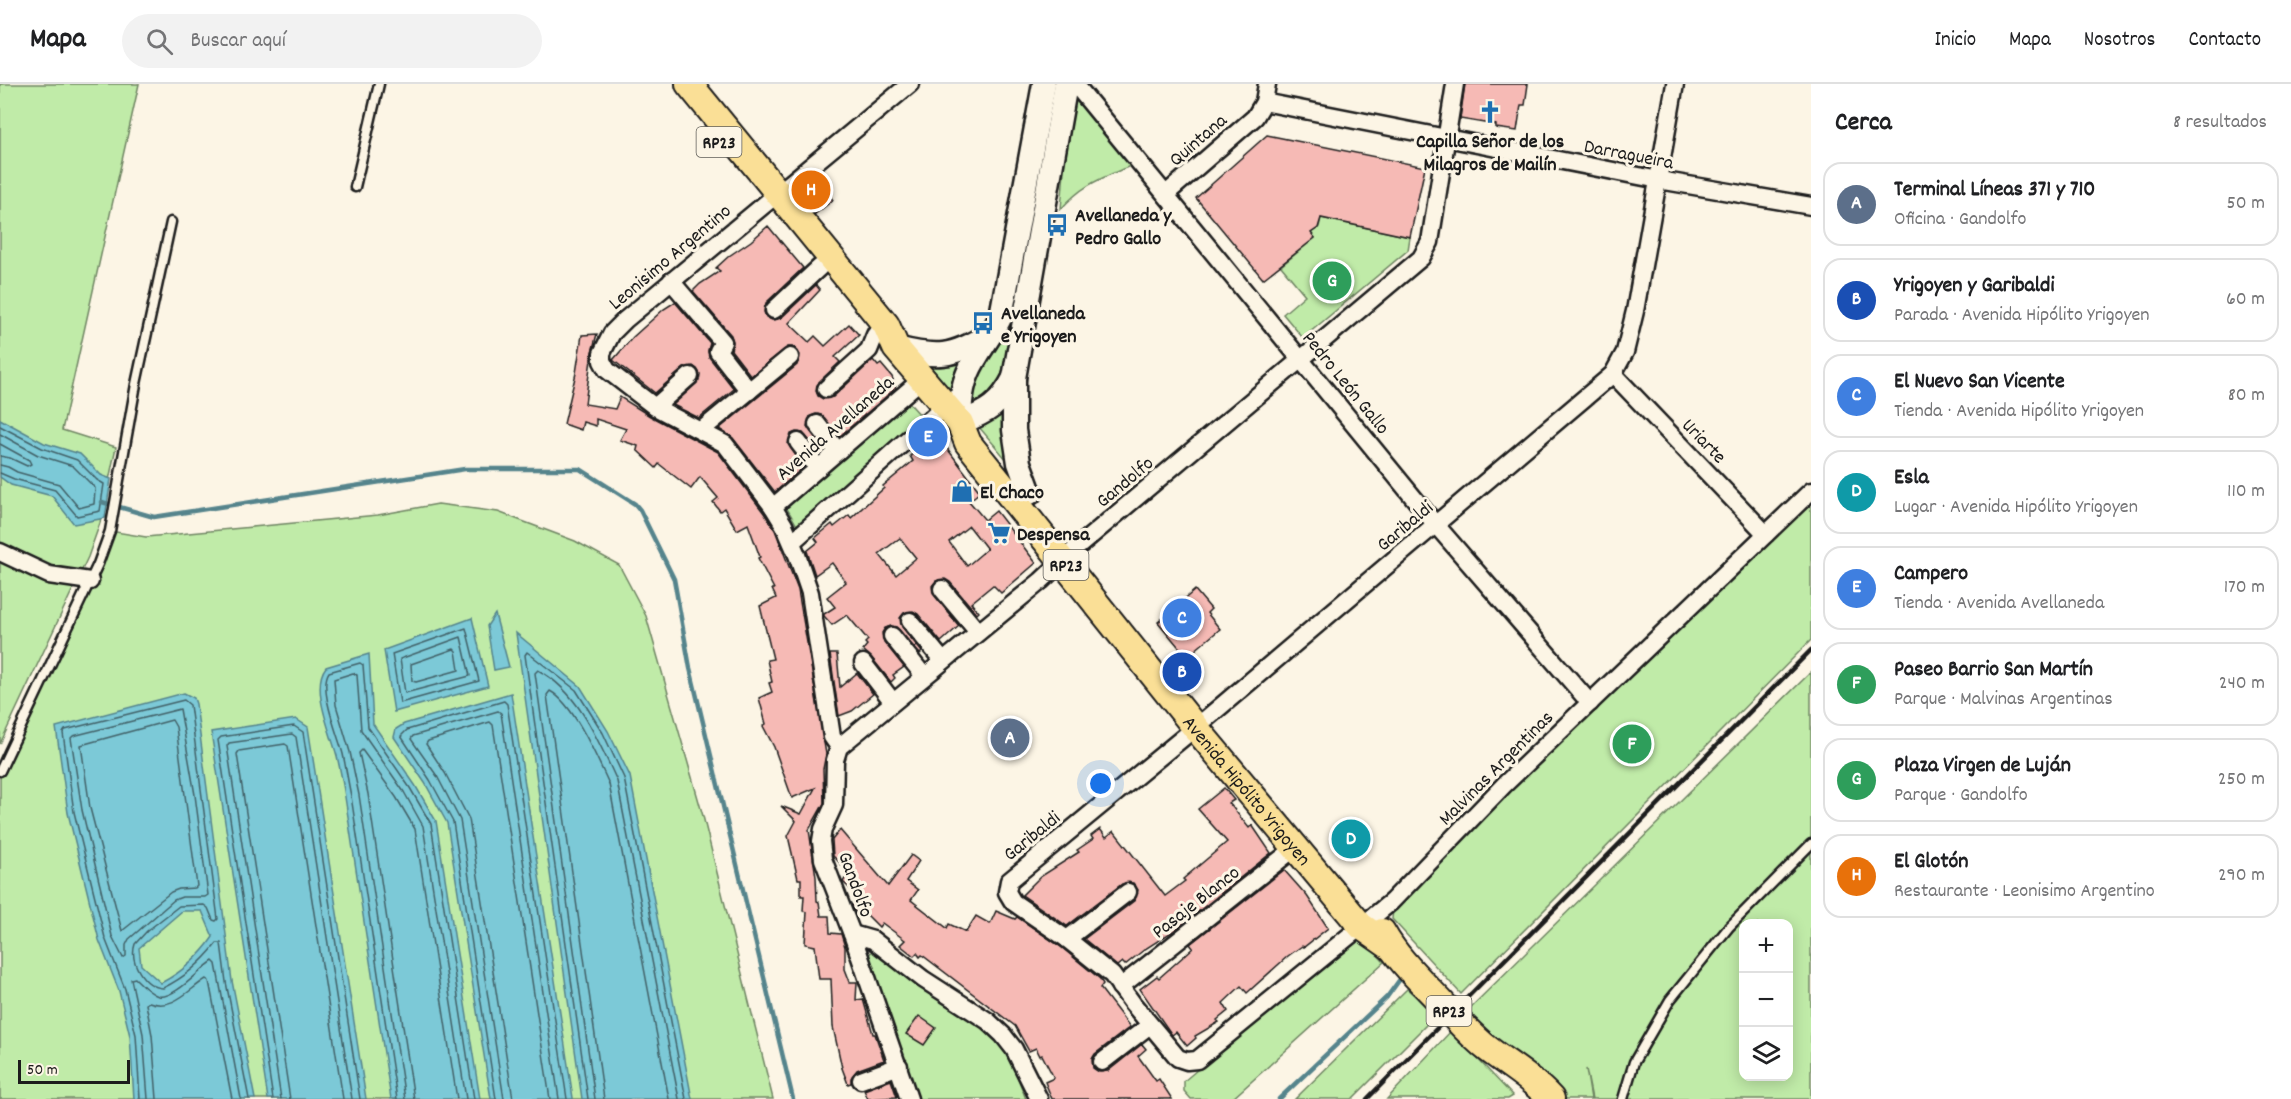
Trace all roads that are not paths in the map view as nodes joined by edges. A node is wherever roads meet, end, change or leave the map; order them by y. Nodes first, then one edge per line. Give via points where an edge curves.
1 (379, 84) edge
2 (670, 84) edge
3 (689, 84) edge
4 (910, 84) edge
5 (1044, 84) edge
6 (1066, 84) edge
7 (1075, 84) edge
8 (1267, 84) edge
9 (1455, 84) edge
10 (1675, 84) edge
11 (1264, 102) junction
12 (1446, 139) junction
13 (1659, 180) junction
14 (355, 187) dead end
15 (1166, 194) junction
16 (773, 196) junction
17 (1811, 206) edge
18 (171, 222) dead end
19 (820, 267) junction
20 (671, 281) junction
21 (774, 310) dead end
22 (995, 331) junction
23 (885, 341) junction
24 (790, 357) dead end
25 (1301, 359) junction
26 (1613, 374) junction
27 (690, 376) dead end
28 (1014, 378) junction
29 (922, 379) junction
30 (826, 389) dead end
31 (749, 391) junction
32 (656, 407) junction
33 (952, 415) junction
34 (817, 424) dead end
35 (703, 429) dead end
36 (798, 442) dead end
37 (838, 451) junction
38 (818, 468) junction
39 (1811, 491) edge
40 (1030, 493) junction
41 (773, 507) junction
42 (1436, 525) junction
43 (1766, 534) junction
44 (792, 542) junction
45 (0, 552) edge
46 (1068, 555) junction
47 (90, 581) junction
48 (942, 589) dead end
49 (910, 621) dead end
50 (978, 632) junction
51 (892, 636) dead end
52 (943, 661) junction
53 (863, 663) dead end
54 (924, 676) junction
55 (893, 702) junction
56 (1590, 703) junction
57 (1201, 723) junction
58 (839, 747) junction
59 (0, 771) edge
60 (1811, 844) edge
61 (1296, 847) junction
62 (1128, 892) dead end
63 (1367, 922) junction
64 (852, 934) junction
65 (1068, 939) junction
66 (1120, 987) junction
67 (1150, 1025) junction
68 (1483, 1045) junction
69 (1102, 1062) dead end
70 (899, 1066) junction
71 (861, 1080) dead end
72 (909, 1099) edge
73 (1039, 1099) edge
74 (1524, 1099) edge
75 (1551, 1099) edge
76 (1623, 1099) edge

1 - 14 lane
2 - 16 main road, Avenida Hipólito Yrigoyen / RP23
3 - 16 main road, Avenida Hipólito Yrigoyen / RP23
4 - 16 street, Leonisimo Argentino
5 - 22 main road via 1006,294
6 - 28 main road
7 - 15 street, Pedro León Gallo
8 - 11 street, Quintana
9 - 12 street, Gandolfo
10 - 13 street, Garibaldi
11 - 12 street, Darragueira
11 - 15 street, Quintana via 1255,117
12 - 13 street, Darragueira
12 - 25 street, Gandolfo via 1430,242 1421,258
13 - 17 street, Darragueira
13 - 26 street, Garibaldi via 1635,311 1625,352
15 - 25 street, Pedro León Gallo
16 - 19 main road, Avenida Hipólito Yrigoyen / RP23
16 - 20 street, Leonisimo Argentino
16 - 23 main road, Avenida Hipólito Yrigoyen / RP23 via 886,325
18 - 47 lane via 110,531
19 - 21 street
19 - 23 main road, Avenida Hipólito Yrigoyen / RP23
20 - 31 street via 723,342 718,351
20 - 32 street, Leonisimo Argentino via 612,333 602,353 607,370
22 - 23 main road via 948,354 926,356
22 - 33 main road via 968,372 960,403
23 - 29 main road, Avenida Hipólito Yrigoyen / RP23
23 - 30 street via 869,350
24 - 31 street
25 - 42 street, Pedro León Gallo
25 - 46 street, Gandolfo
26 - 42 street, Garibaldi
26 - 43 street, Uriarte
27 - 32 street
28 - 33 main road via 999,402 984,412
28 - 40 main road via 1014,430 1019,463
29 - 33 main road, Avenida Hipólito Yrigoyen / RP23
29 - 37 street, Avenida Avellaneda
31 - 35 street
32 - 41 street, Leonisimo Argentino via 725,444
33 - 40 main road, Avenida Hipólito Yrigoyen / RP23 via 979,434
33 - 44 street
33 - 46 main road, Avenida Hipólito Yrigoyen / RP23 via 968,442
34 - 37 street
36 - 38 street
37 - 38 street, Avenida Avellaneda
38 - 41 street, Avenida Avellaneda
39 - 43 street, Malvinas Argentinas
40 - 46 main road, Avenida Hipólito Yrigoyen / RP23
41 - 44 street, Leonisimo Argentino
42 - 56 street, Pedro León Gallo
42 - 57 street, Garibaldi
43 - 56 street, Malvinas Argentinas
44 - 58 street, Leonisimo Argentino via 810,593 832,737
45 - 47 street via 49,575
46 - 50 street, Gandolfo
46 - 57 main road, Avenida Hipólito Yrigoyen / RP23
47 - 59 lane
48 - 50 street
49 - 52 street
50 - 52 street, Gandolfo
51 - 54 street
52 - 54 street, Gandolfo
53 - 55 street
54 - 55 street, Gandolfo
55 - 58 street, Gandolfo
56 - 63 street, Malvinas Argentinas
57 - 61 main road, Avenida Hipólito Yrigoyen / RP23
57 - 63 main road, Avenida Hipólito Yrigoyen / RP23
57 - 65 street, Garibaldi via 1009,880 1007,892 1013,902
58 - 64 street, Gandolfo via 834,805 821,841
60 - 76 lane via 1729,927 1670,1000 1634,1062
61 - 63 main road, Avenida Hipólito Yrigoyen / RP23
61 - 66 street, Pasaje Blanco
62 - 65 street
63 - 67 street, Malvinas Argentinas via 1197,1060 1178,1058
63 - 68 main road, Avenida Hipólito Yrigoyen / RP23
64 - 70 street, Gandolfo
64 - 73 street, Gandolfo via 873,940 993,1025 1014,1049
65 - 66 street via 1112,975
66 - 67 street
67 - 69 street
68 - 74 main road, Avenida Hipólito Yrigoyen / RP23
68 - 75 main road, Avenida Hipólito Yrigoyen / RP23
70 - 71 street
70 - 72 street, Gandolfo

